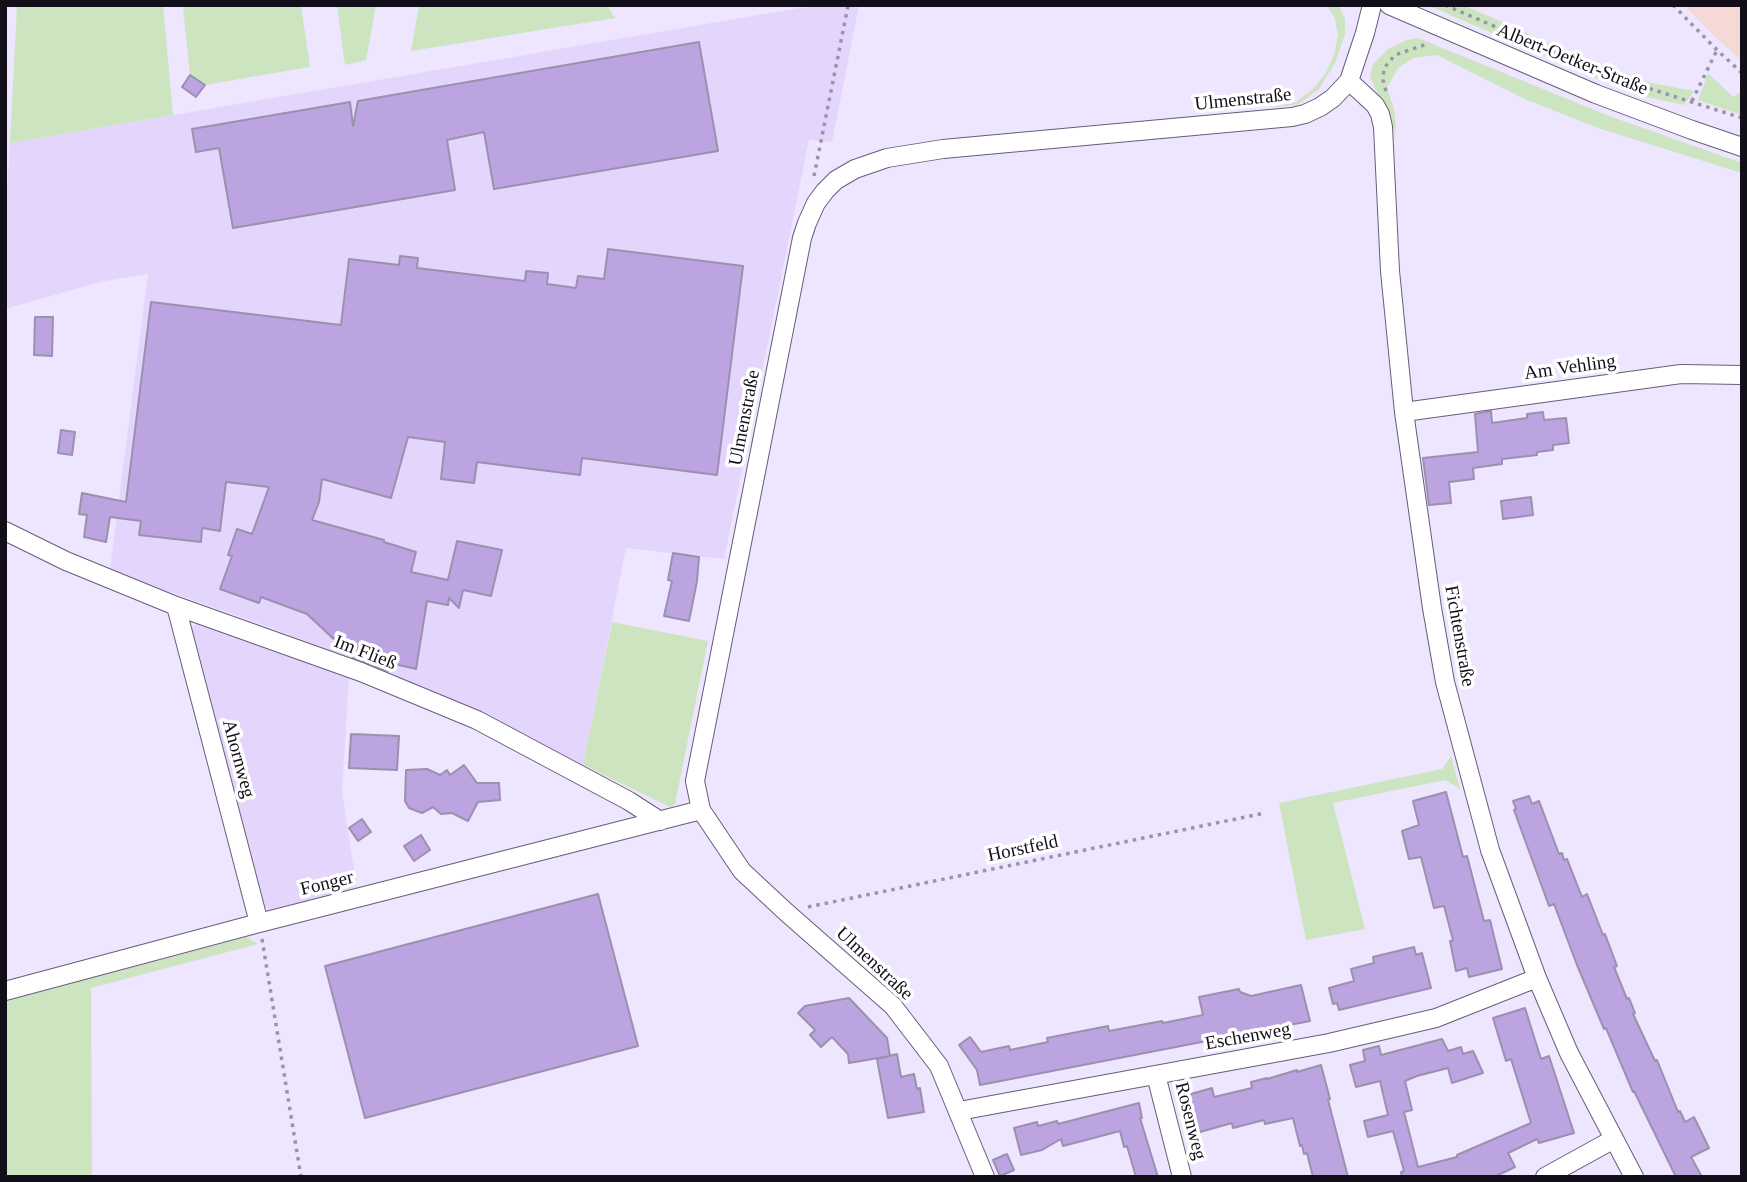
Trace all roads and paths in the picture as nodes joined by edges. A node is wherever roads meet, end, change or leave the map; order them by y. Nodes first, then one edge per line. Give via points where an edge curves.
1 (1373, 5) edge
2 (1389, 5) edge
3 (1445, 5) edge
4 (1673, 5) edge
5 (848, 6) edge
6 (1437, 26) junction
7 (1717, 50) junction
8 (1384, 68) dead end
9 (1742, 73) edge
10 (1349, 81) junction
11 (1692, 101) junction
12 (1742, 118) edge
13 (1742, 147) edge
14 (813, 180) dead end
15 (1742, 375) edge
16 (1404, 412) junction
17 (5, 531) edge
18 (176, 606) junction
19 (701, 810) junction
20 (1265, 813) dead end
21 (660, 821) junction
22 (786, 912) junction
23 (259, 923) junction
24 (1537, 978) junction
25 (5, 991) edge
26 (1156, 1075) junction
27 (959, 1111) junction
28 (1614, 1139) junction
29 (302, 1177) edge
30 (985, 1177) edge
31 (1182, 1177) edge
32 (1545, 1177) edge
33 (1634, 1177) edge

1 - 10 street, Ulmenstraße
2 - 6 street, Albert-Oetker-Straße
3 - 11 path via 1620,80
4 - 7 path
5 - 14 path
6 - 8 path via 1427,44 1395,55
6 - 13 street, Albert-Oetker-Straße via 1606,98
7 - 9 path
7 - 11 path
10 - 16 street, Fichtenstraße via 1375,105 1383,127 1390,271
10 - 19 street, Ulmenstraße via 1326,104 1298,116 909,153 855,169 825,191 802,238 695,781
11 - 12 path
15 - 16 street, Am Vehling via 1681,374
16 - 24 street, Fichtenstraße via 1445,682 1490,850
17 - 18 street, Im Fließ
18 - 21 street, Im Fließ via 361,672 477,720
18 - 23 street, Ahornweg
19 - 21 street
19 - 22 street, Ulmenstraße via 742,871
20 - 22 path, Horstfeld
21 - 23 street, Fonger
22 - 27 street, Ulmenstraße via 892,1006 939,1066
23 - 25 street, Fonger
23 - 29 path
24 - 26 street, Eschenweg via 1436,1018 1329,1044
24 - 28 street, Fichtenstraße
26 - 27 street, Eschenweg
26 - 31 street, Rosenweg
27 - 30 street, Ulmenstraße
28 - 32 street
28 - 33 street, Fichtenstraße

